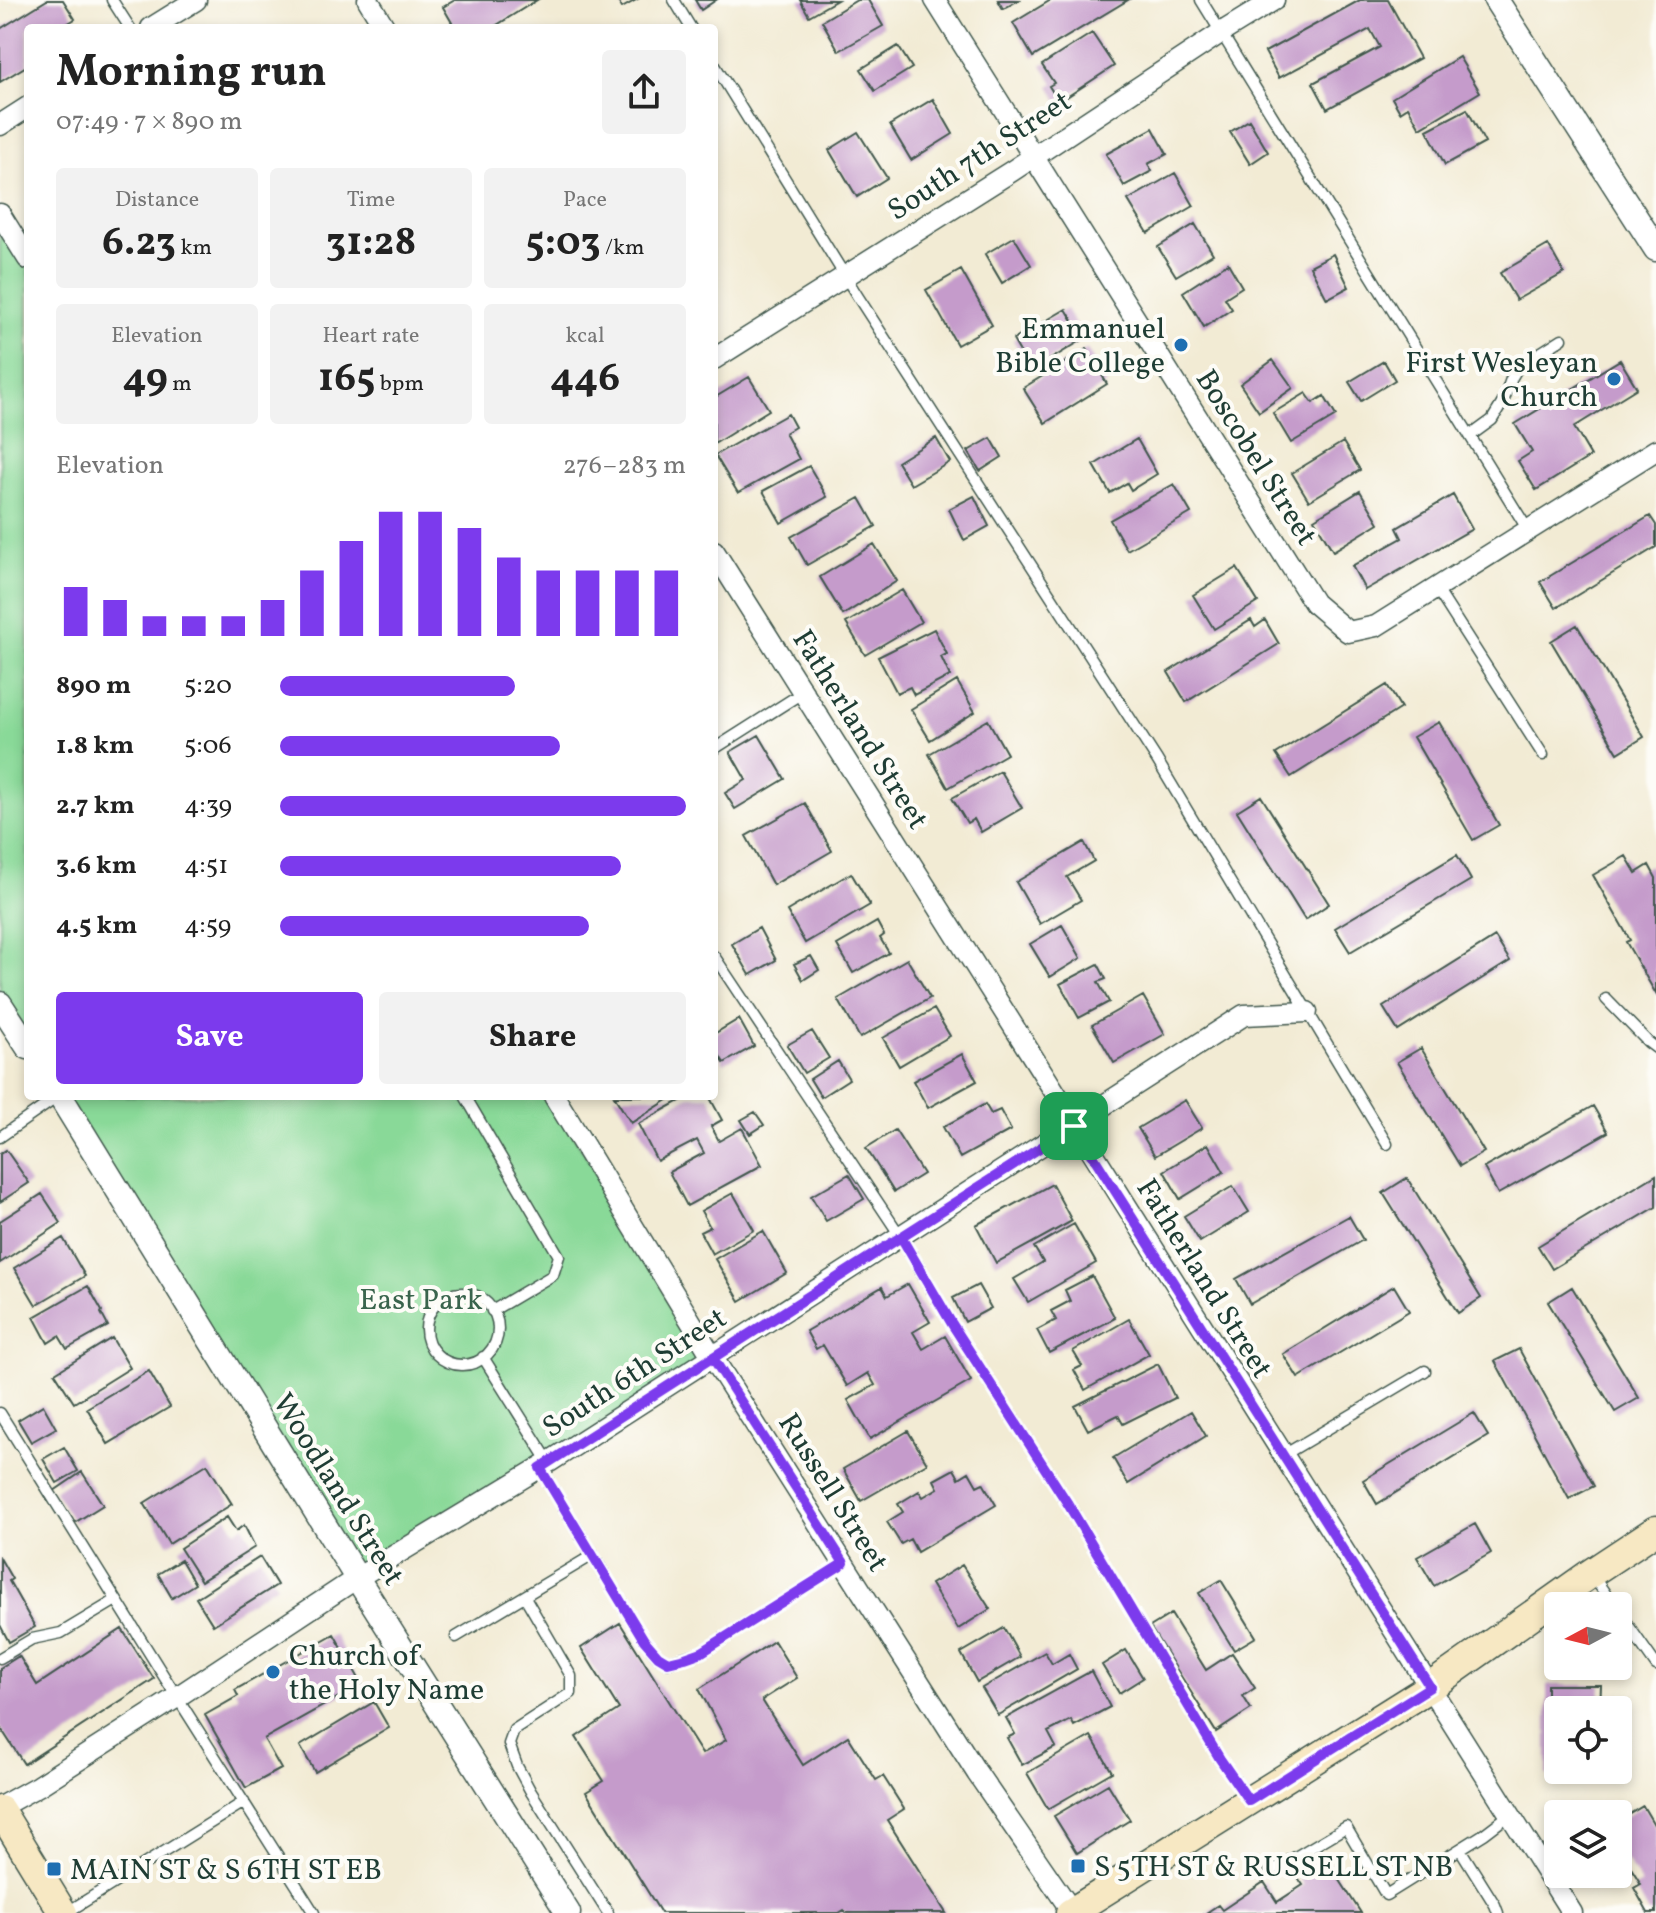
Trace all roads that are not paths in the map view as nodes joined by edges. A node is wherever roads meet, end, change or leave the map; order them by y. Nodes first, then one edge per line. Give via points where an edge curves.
1 (112, 0) edge
2 (196, 0) edge
3 (368, 0) edge
4 (674, 0) edge
5 (935, 0) edge
6 (1201, 0) edge
7 (1274, 0) edge
8 (1496, 0) edge
9 (127, 24) edge
10 (157, 24) edge
11 (383, 24) edge
12 (689, 24) edge
13 (1222, 32) junction
14 (718, 70) edge
15 (24, 110) edge
16 (0, 125) edge
17 (1034, 157) junction
18 (0, 214) edge
19 (1656, 249) edge
20 (24, 253) edge
21 (847, 276) junction
22 (1562, 339) dead end
23 (718, 357) edge
24 (1470, 436) junction
25 (1656, 450) edge
26 (1528, 530) junction
27 (718, 557) edge
28 (1436, 588) junction
29 (802, 693) junction
30 (718, 746) edge
31 (1543, 755) dead end
32 (718, 962) edge
33 (1606, 999) dead end
34 (0, 1004) edge
35 (1307, 1012) junction
36 (24, 1041) edge
37 (1656, 1048) edge
38 (54, 1100) edge
39 (62, 1100) edge
40 (467, 1100) edge
41 (556, 1100) edge
42 (1074, 1126) junction
43 (0, 1137) edge
44 (1387, 1144) dead end
45 (901, 1237) junction
46 (492, 1311) junction
47 (483, 1357) junction
48 (713, 1358) junction
49 (1425, 1371) dead end
50 (0, 1413) edge
51 (1282, 1456) junction
52 (545, 1465) junction
53 (1656, 1530) edge
54 (593, 1555) junction
55 (844, 1563) junction
56 (1591, 1573) junction
57 (357, 1578) junction
58 (1604, 1592) edge
59 (525, 1597) junction
60 (116, 1600) junction
61 (1632, 1631) edge
62 (456, 1637) dead end
63 (0, 1658) edge
64 (1656, 1665) edge
65 (1430, 1687) junction
66 (177, 1697) junction
67 (1249, 1801) junction
68 (244, 1802) junction
69 (0, 1809) edge
70 (1509, 1815) junction
71 (1460, 1849) junction
72 (1270, 1872) dead end
73 (1072, 1912) edge
74 (65, 1913) edge
75 (314, 1913) edge
76 (568, 1913) edge
77 (608, 1913) edge
78 (1498, 1913) edge
79 (1572, 1913) edge

1 - 9 lane
2 - 10 street
3 - 11 street
4 - 12 lane
5 - 17 street, Boscobel Street
6 - 13 lane
7 - 13 street, South 7th Street
8 - 19 street
13 - 17 street, South 7th Street
13 - 24 lane
14 - 21 lane
15 - 16 street
17 - 21 street, South 7th Street
17 - 28 street, Boscobel Street via 1314,603 1348,632 1376,626
18 - 20 street
21 - 23 street, South 7th Street
21 - 35 lane via 1157,760
22 - 24 lane via 1518,367 1492,420
24 - 26 lane
25 - 26 street, Boscobel Street
26 - 28 street, Boscobel Street
27 - 29 street, Fatherland Street
28 - 31 lane
29 - 30 lane
29 - 42 street, Fatherland Street
32 - 45 lane
33 - 37 lane
34 - 36 street
35 - 42 street, South 6th Street via 1244,1015
35 - 44 lane
38 - 43 lane
39 - 57 street, Woodland Street
40 - 46 lane via 559,1256 553,1275
41 - 48 street, Russell Street
42 - 45 street, South 6th Street
42 - 51 street, Fatherland Street
45 - 48 street, South 6th Street
45 - 67 lane
46 - 47 lane via 495,1341
46 - 47 lane via 481,1298 457,1293 436,1304 426,1326 432,1349 449,1362 470,1364
47 - 52 lane
48 - 52 street, South 6th Street
48 - 55 street, Russell Street
49 - 51 lane
50 - 60 lane
51 - 65 street, Fatherland Street
52 - 54 lane
52 - 57 street, South 6th Street
53 - 56 main road
54 - 55 lane via 644,1640 668,1662 702,1652
54 - 59 lane
55 - 73 street, Russell Street
56 - 58 lane
56 - 65 main road
57 - 66 street, South 6th Street
57 - 76 street, Woodland Street
59 - 62 lane
59 - 77 lane via 571,1676 571,1693 514,1730 509,1744 517,1766
60 - 63 lane via 61,1633 32,1639
60 - 66 lane
61 - 64 lane
65 - 67 main road
65 - 70 street, Fatherland Street
66 - 68 lane
66 - 69 street, South 6th Street
67 - 73 main road
68 - 74 lane
68 - 75 lane
69 - 74 main road
70 - 71 lane
70 - 79 street, Fatherland Street
71 - 72 lane via 1386,1895 1346,1827
71 - 78 lane

